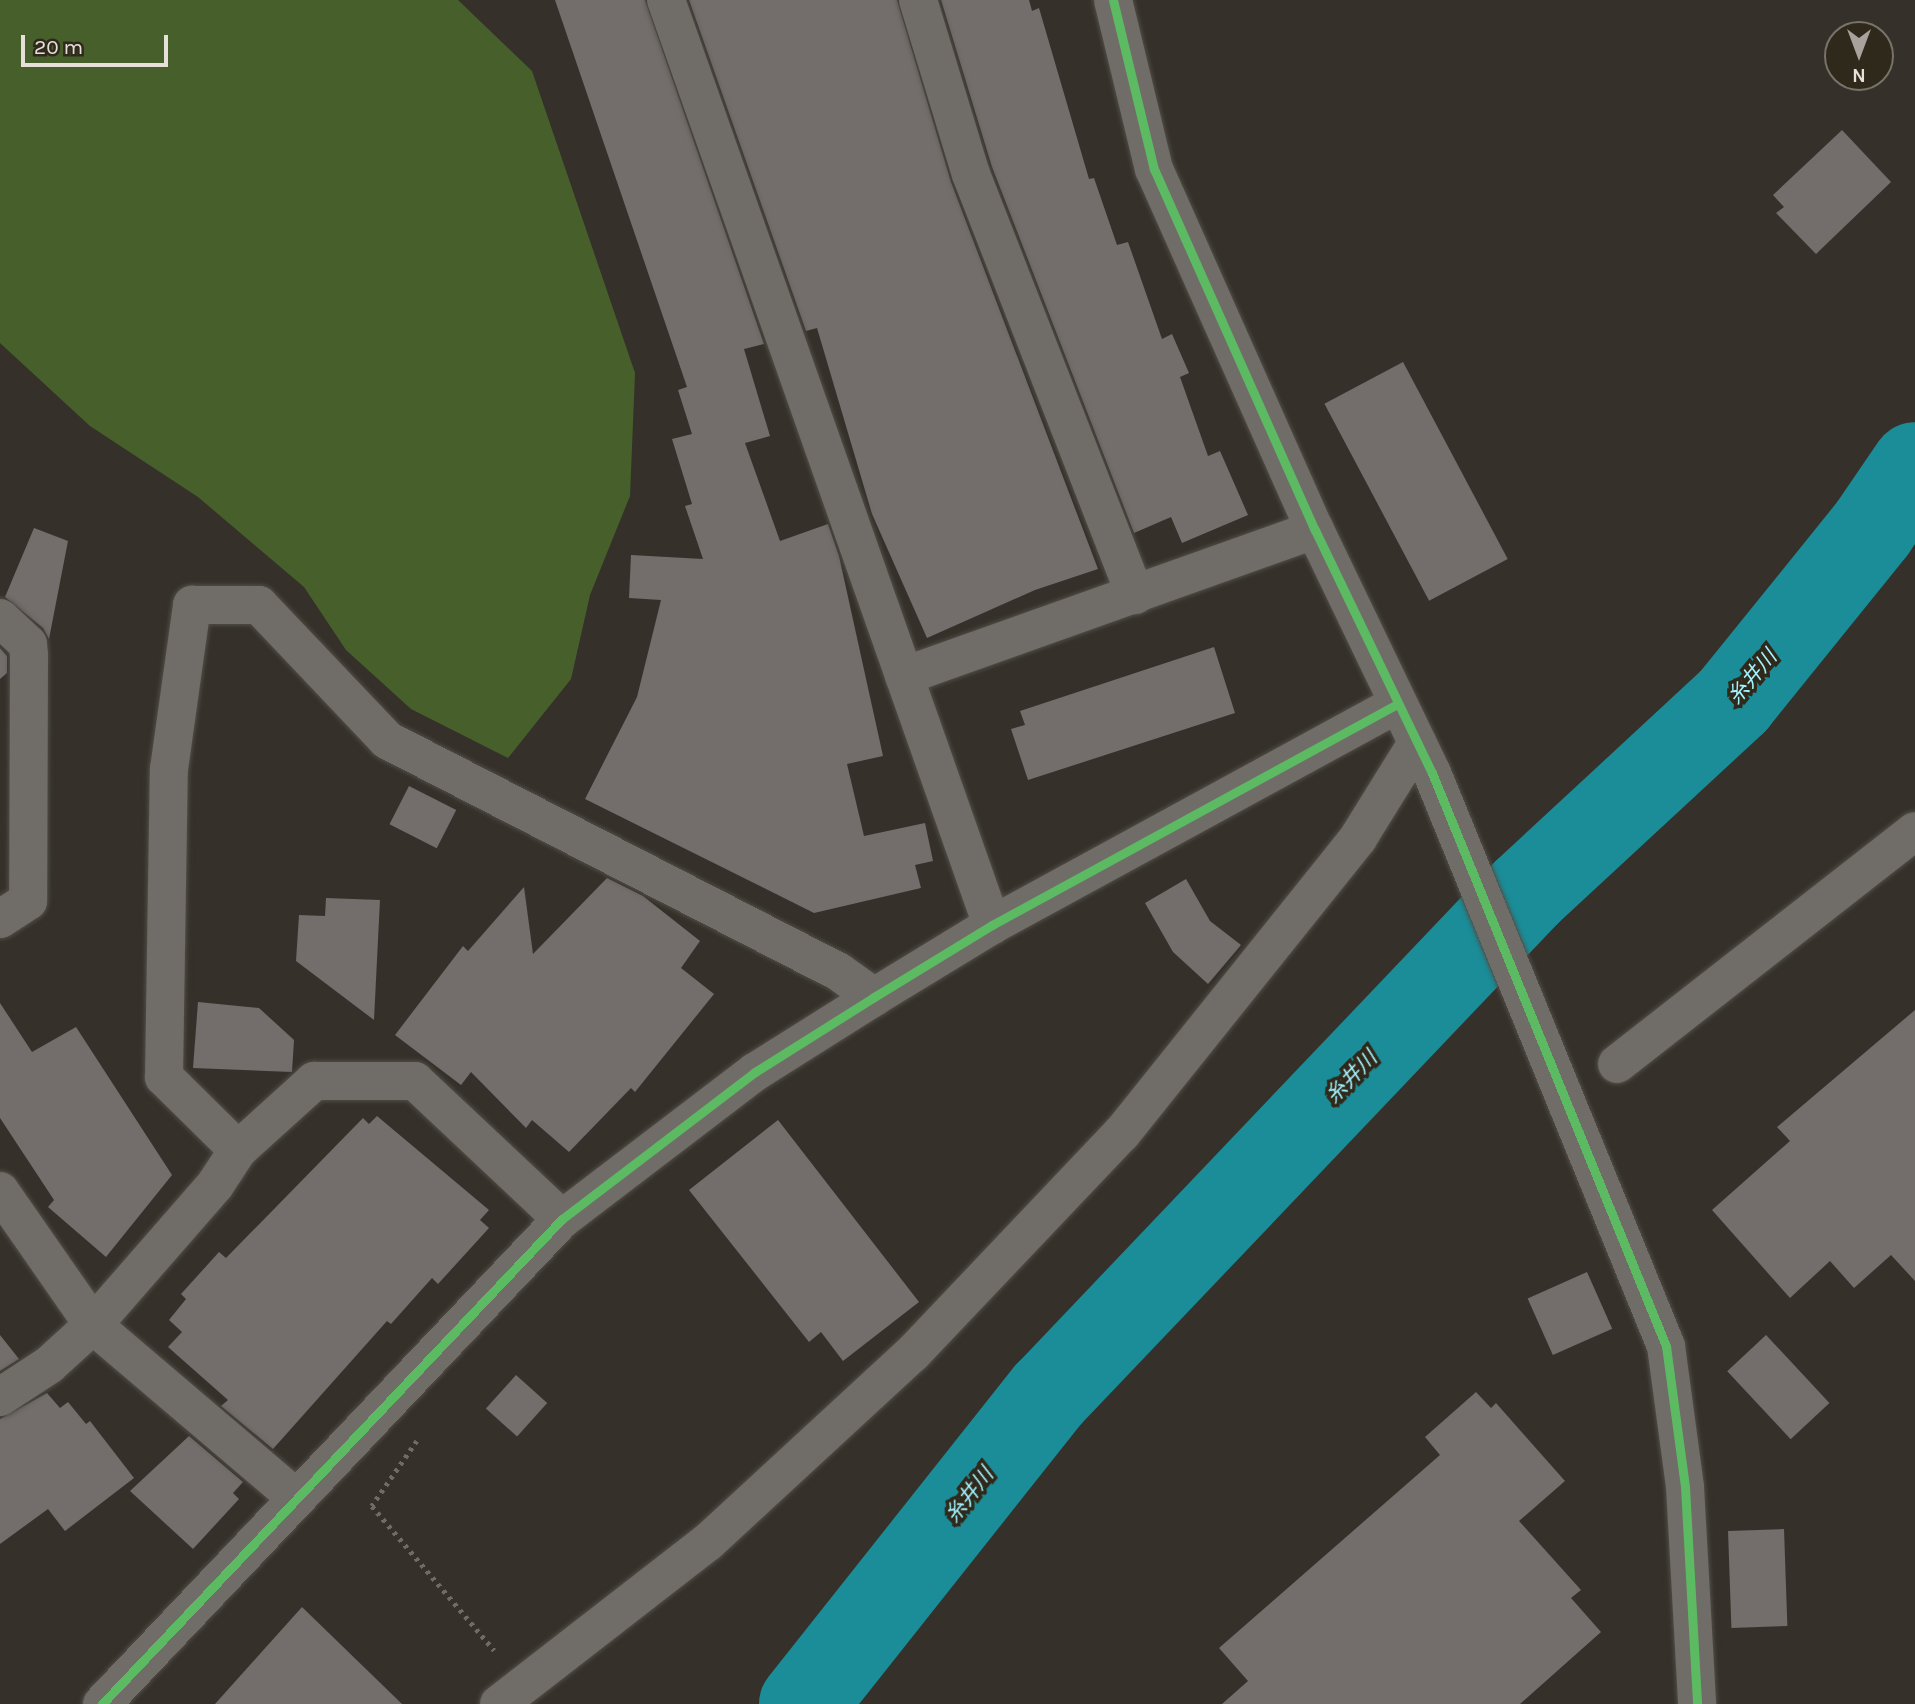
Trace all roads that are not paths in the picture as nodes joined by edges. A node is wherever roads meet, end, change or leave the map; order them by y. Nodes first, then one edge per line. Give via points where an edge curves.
1 (666, 0) edge
2 (918, 0) edge
3 (1113, 0) edge
4 (1315, 530) junction
5 (1135, 595) junction
6 (0, 618) edge
7 (904, 676) junction
8 (1398, 704) junction
9 (1425, 758) junction
10 (1915, 831) edge
11 (0, 919) edge
12 (992, 925) junction
13 (874, 997) junction
14 (1617, 1064) dead end
15 (238, 1150) junction
16 (0, 1191) edge
17 (562, 1219) junction
18 (93, 1325) junction
19 (0, 1398) edge
20 (296, 1498) junction
21 (102, 1704) edge
22 (499, 1704) edge
23 (1697, 1704) edge

1 - 7 street
2 - 5 street via 971,174
3 - 4 street via 1154,169
4 - 5 street
4 - 8 street
5 - 7 street
6 - 11 street via 28,644 29,669 28,901
7 - 12 street
8 - 9 street
8 - 12 street
9 - 22 street via 1113,1143 913,1353 708,1542
9 - 23 street via 1666,1346 1685,1487
10 - 14 street
12 - 13 street
13 - 15 street via 839,972 387,740 259,605 191,605 169,769 164,1077
13 - 17 street via 755,1072
15 - 17 street via 314,1081 415,1081
15 - 18 street via 215,1185
16 - 18 street
17 - 20 street
18 - 19 street via 49,1365
18 - 20 street
20 - 21 street

